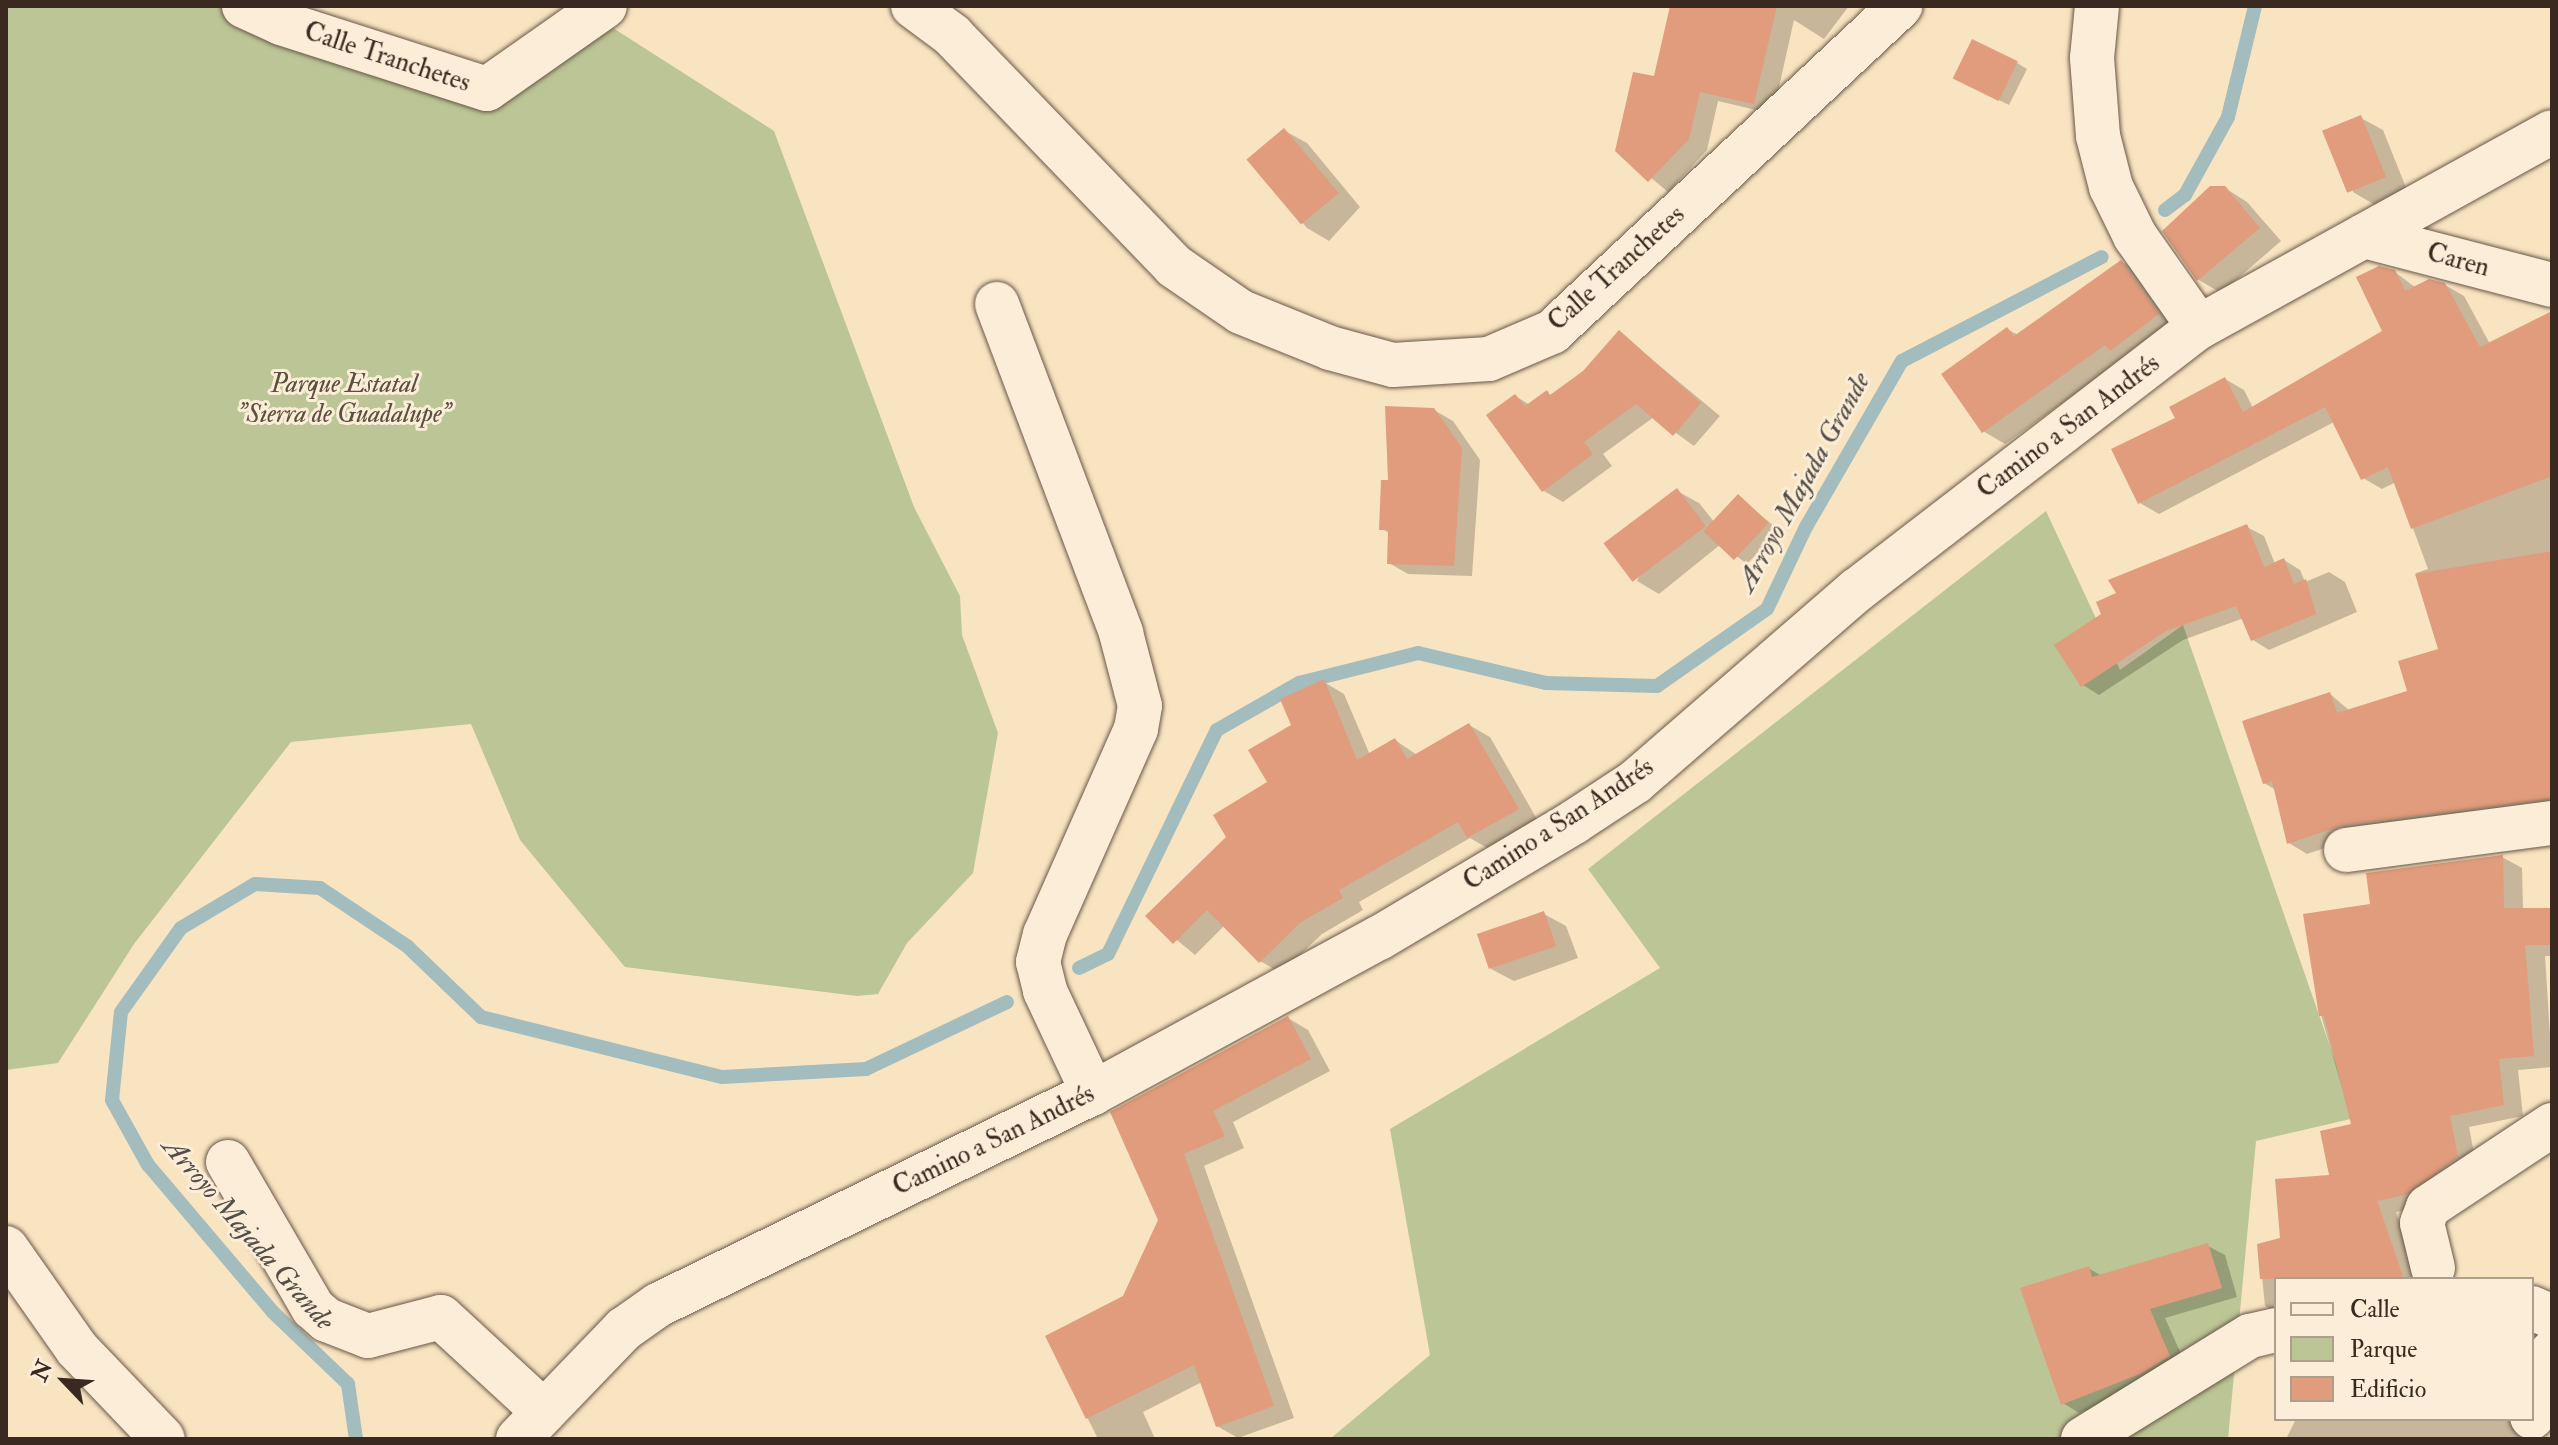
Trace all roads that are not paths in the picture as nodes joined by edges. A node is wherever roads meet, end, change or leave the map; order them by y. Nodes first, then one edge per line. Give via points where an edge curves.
1 (244, 6) edge
2 (605, 6) edge
3 (913, 6) edge
4 (1900, 6) edge
5 (2097, 6) edge
6 (2552, 132) edge
7 (2364, 236) junction
8 (2552, 285) edge
9 (997, 304) dead end
10 (2199, 327) junction
11 (2552, 823) edge
12 (2346, 850) dead end
13 (1093, 1093) junction
14 (2552, 1125) edge
15 (228, 1162) dead end
16 (6, 1248) edge
17 (2441, 1275) edge
18 (2274, 1330) edge
19 (2552, 1352) edge
20 (2534, 1411) edge
21 (531, 1426) edge
22 (163, 1439) edge
23 (2083, 1439) edge

1 - 2 street, Calle Tranchetes via 281,23 487,89
3 - 4 street, Calle Tranchetes via 952,35 1174,266 1241,312 1330,348 1393,365 1453,365 1521,349 1552,332
5 - 10 street via 2092,58 2098,136 2111,187 2135,236
6 - 7 street, Camino a San Andrés
7 - 8 street, Caren
7 - 10 street, Camino a San Andrés
9 - 13 street via 1121,633 1140,706 1136,729 1045,934 1038,962 1045,991
10 - 13 street, Camino a San Andrés via 1857,590 1635,782 1379,938
11 - 12 street
13 - 21 street, Camino a San Andrés via 658,1305 624,1329
14 - 17 street via 2428,1207 2422,1223
15 - 21 street via 313,1308 327,1320 368,1336 441,1317
16 - 22 street via 77,1349
18 - 23 street via 2250,1336
19 - 20 street

